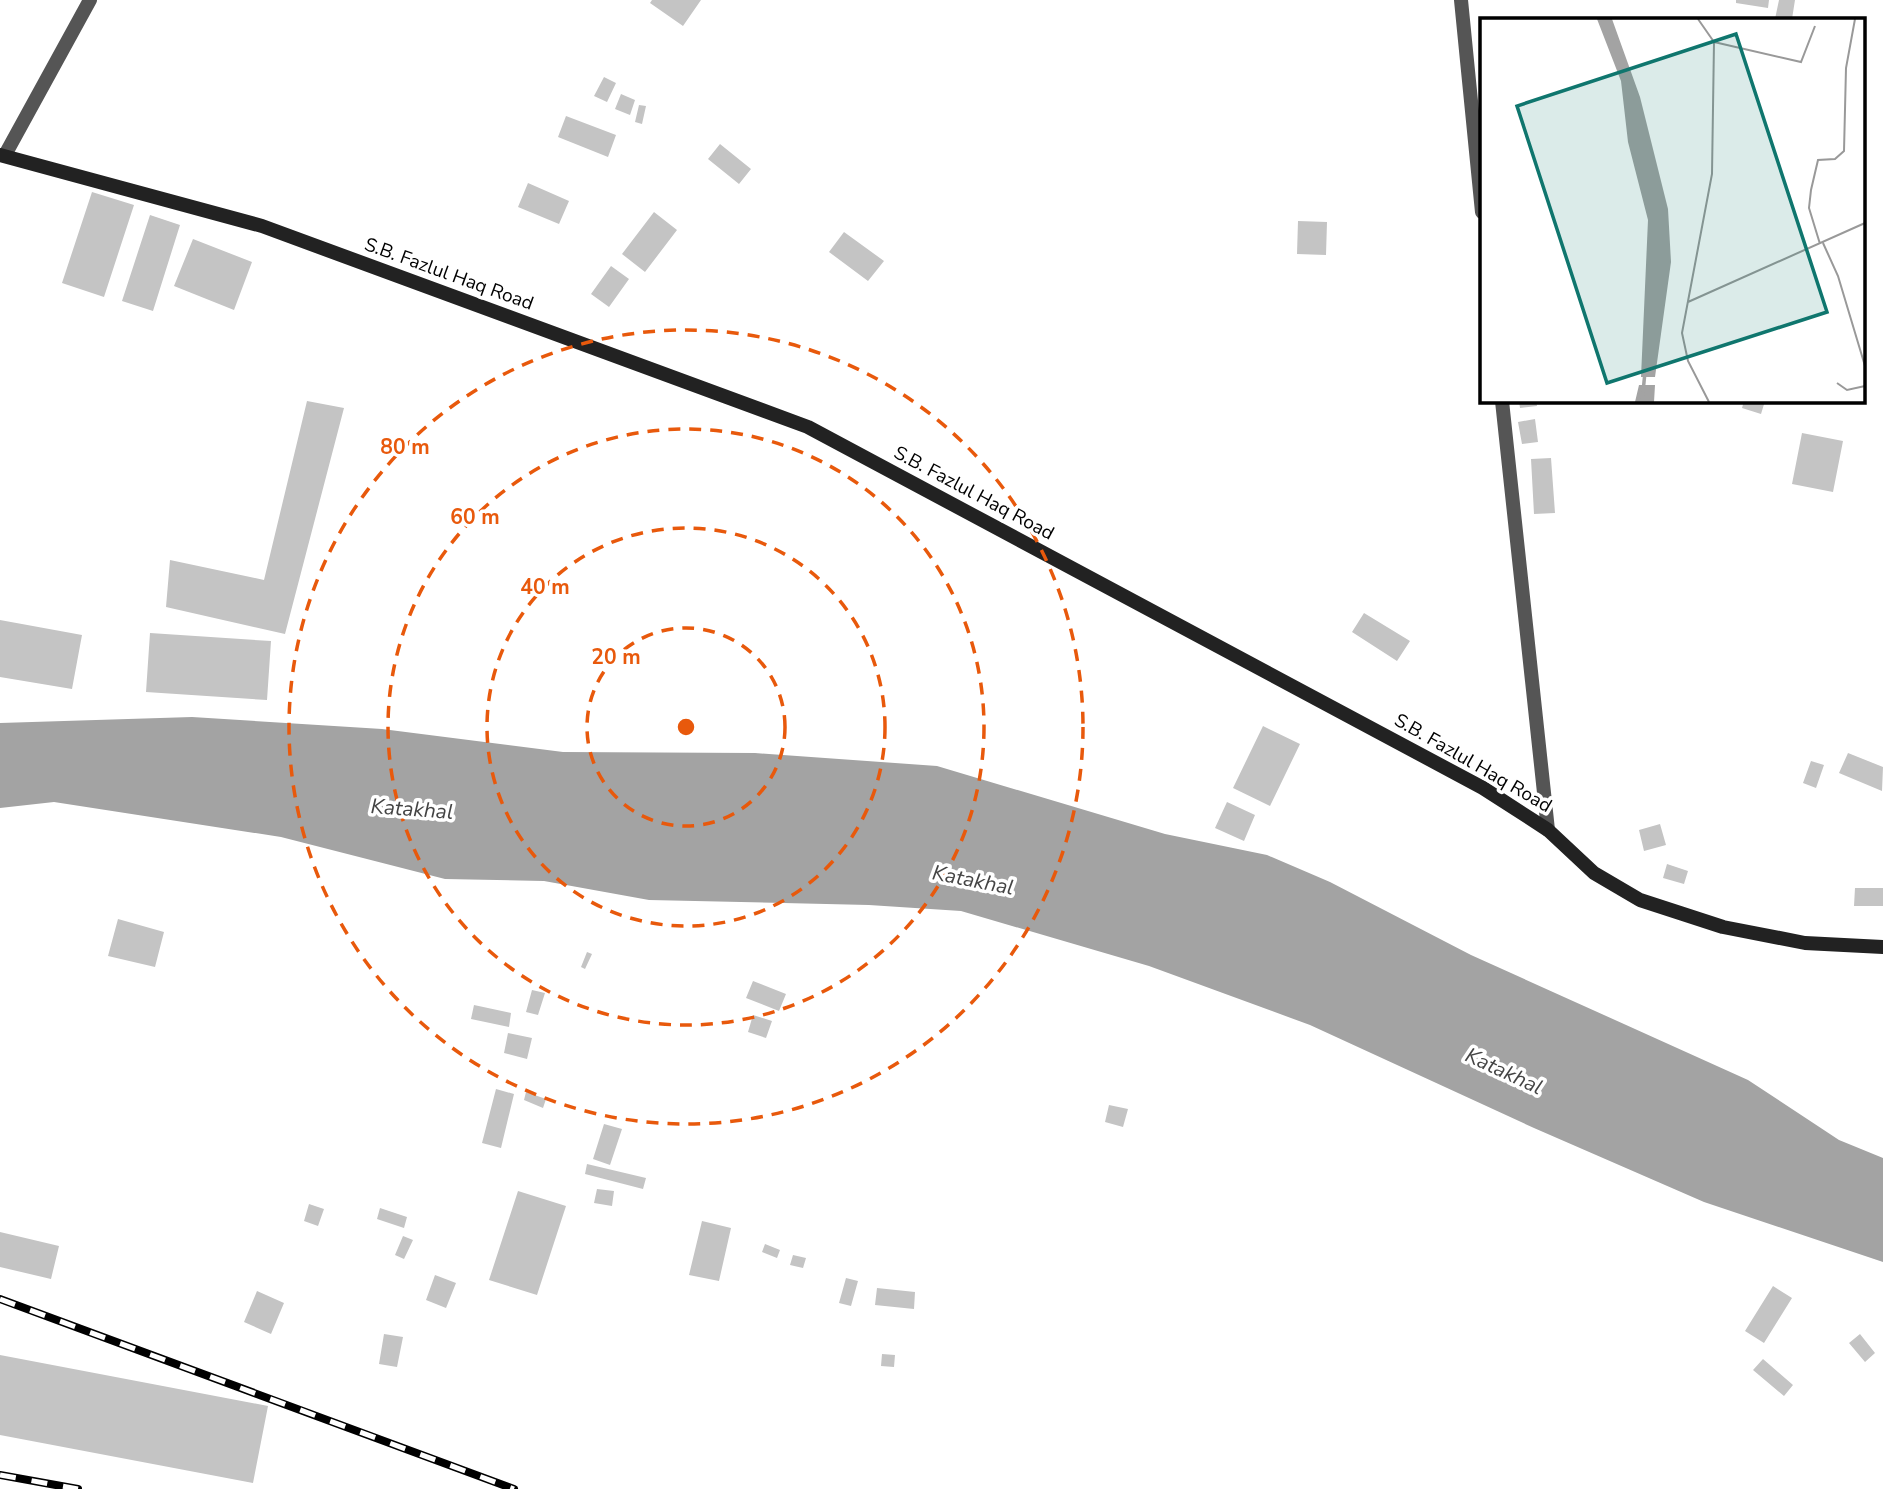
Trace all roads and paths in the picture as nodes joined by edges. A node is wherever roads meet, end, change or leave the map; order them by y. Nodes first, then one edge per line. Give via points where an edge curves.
1 (90, 0) edge
2 (1461, 0) edge
3 (2, 155) edge
4 (1480, 192) edge
5 (1502, 402) edge
6 (1548, 830) junction
7 (1883, 947) edge

1 - 3 street
2 - 4 street
3 - 6 main road, S.B. Fazlul Haq Road via 262,226 808,427 1417,751
5 - 6 street
6 - 7 main road, S.B. Fazlul Haq Road via 1594,873 1640,900 1723,927 1805,943

